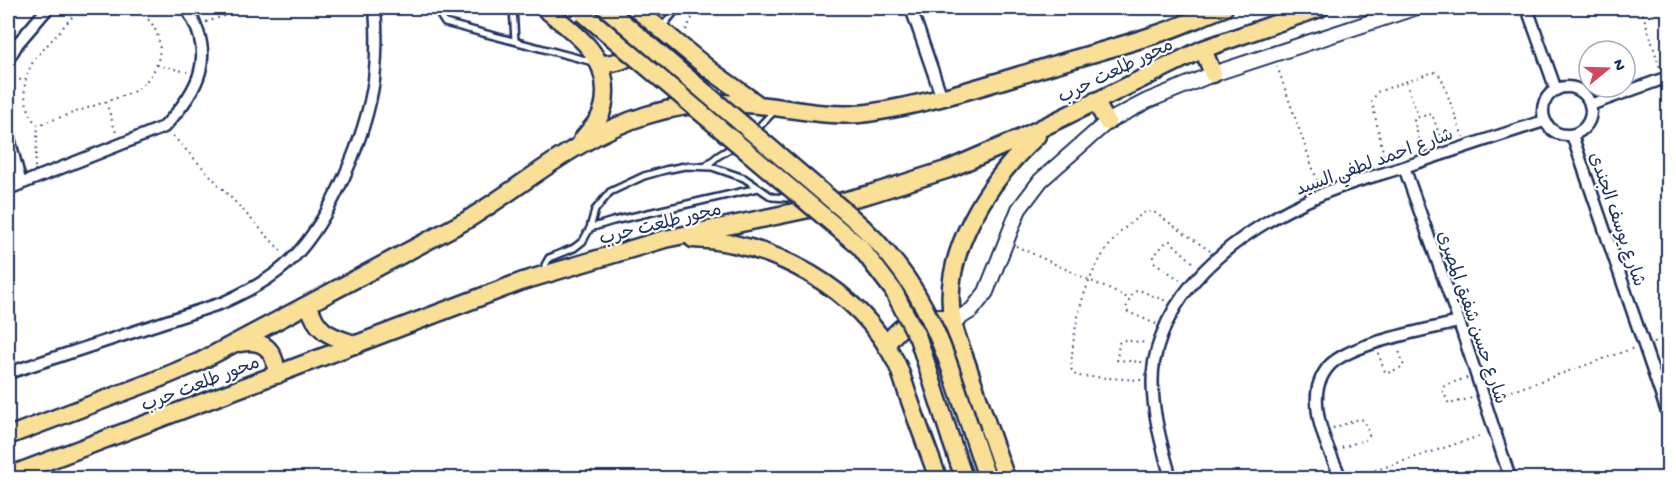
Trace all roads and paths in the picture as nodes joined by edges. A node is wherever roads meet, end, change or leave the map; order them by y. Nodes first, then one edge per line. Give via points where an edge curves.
1 (48, 8) edge
2 (80, 8) edge
3 (135, 8) edge
4 (186, 8) edge
5 (249, 8) edge
6 (375, 8) edge
7 (441, 8) edge
8 (513, 8) edge
9 (544, 8) edge
10 (606, 8) edge
11 (636, 8) edge
12 (698, 8) edge
13 (911, 8) edge
14 (1224, 8) edge
15 (1320, 8) edge
16 (1414, 8) edge
17 (1527, 8) edge
18 (1641, 8) edge
19 (580, 10) edge
20 (676, 10) dead end
21 (198, 25) junction
22 (656, 25) junction
23 (515, 41) junction
24 (679, 43) junction
25 (1203, 49) junction
26 (1274, 55) junction
27 (8, 60) edge
28 (600, 64) junction
29 (158, 65) junction
30 (199, 74) junction
31 (1213, 74) junction
32 (8, 76) edge
33 (1666, 78) edge
34 (24, 81) junction
35 (1406, 82) junction
36 (1556, 90) junction
37 (942, 98) junction
38 (1095, 101) junction
39 (106, 102) junction
40 (759, 105) junction
41 (1590, 105) junction
42 (777, 108) junction
43 (1418, 117) junction
44 (1057, 121) junction
45 (1544, 121) junction
46 (1107, 122) junction
47 (38, 125) junction
48 (165, 127) junction
49 (8, 134) edge
50 (1572, 135) junction
51 (579, 144) junction
52 (120, 145) junction
53 (1467, 146) junction
54 (1446, 153) junction
55 (1425, 160) junction
56 (706, 166) junction
57 (1404, 167) junction
58 (1388, 172) junction
59 (34, 180) junction
60 (21, 184) junction
61 (758, 188) junction
62 (8, 189) edge
63 (1322, 194) junction
64 (788, 198) dead end
65 (590, 228) junction
66 (665, 239) junction
67 (1005, 241) junction
68 (1219, 256) junction
69 (290, 261) junction
70 (1203, 270) junction
71 (546, 274) junction
72 (1089, 280) junction
73 (1190, 287) junction
74 (1130, 299) junction
75 (309, 305) junction
76 (1177, 306) junction
77 (953, 322) junction
78 (1459, 322) junction
79 (1166, 328) junction
80 (1394, 337) junction
81 (1668, 337) edge
82 (235, 344) junction
83 (1374, 344) junction
84 (357, 345) junction
85 (1159, 345) junction
86 (1644, 345) junction
87 (886, 346) junction
88 (1154, 363) junction
89 (8, 373) edge
90 (277, 375) junction
91 (1475, 375) junction
92 (1153, 381) junction
93 (1483, 398) junction
94 (1668, 415) edge
95 (1323, 431) junction
96 (1494, 431) junction
97 (8, 436) edge
98 (1329, 451) junction
99 (8, 476) edge
100 (938, 478) edge
101 (964, 478) edge
102 (987, 478) edge
103 (1006, 478) edge
104 (1171, 478) edge
105 (1341, 478) edge
106 (1350, 478) edge
107 (1510, 478) edge

1 - 27 street
2 - 34 path via 34,60
3 - 29 path via 155,31 160,47
4 - 21 street
5 - 21 path
6 - 69 street via 374,81 364,123 330,207
7 - 23 lane via 446,23
8 - 23 lane
9 - 28 main road via 584,41
10 - 102 main road, bridge via 857,221 889,253 931,318
11 - 22 main road
12 - 24 path
13 - 37 street
14 - 37 main road, محور طلعت حرب via 1158,33
15 - 25 main road, محور طلعت حرب
16 - 26 street
17 - 36 street
18 - 33 path
19 - 101 main road, bridge via 861,248 893,290 915,330
20 - 22 lane
21 - 30 street
22 - 24 main road
22 - 28 main road via 635,53 619,62
23 - 28 lane
24 - 40 main road
25 - 31 main road
25 - 38 main road, محور طلعت حرب
26 - 31 street
26 - 63 path
28 - 51 main road via 605,84 603,106 600,117
29 - 30 path
29 - 39 path via 142,87
30 - 48 street via 182,108
31 - 46 street
32 - 34 path
33 - 41 street
34 - 47 path via 24,96 33,122
35 - 43 path
35 - 53 path via 1433,72 1439,75
35 - 58 path via 1377,92 1372,102
36 - 41 street via 1576,89
36 - 45 street via 1543,106
37 - 42 main road, محور طلعت حرب via 867,113
38 - 44 main road, محور طلعت حرب
38 - 46 main road
39 - 47 path
39 - 52 path
40 - 42 main road, محور طلعت حرب
40 - 51 main road, محور طلعت حرب via 684,107 613,127
41 - 50 street via 1589,120
42 - 56 lane via 744,140
43 - 54 path via 1432,114
43 - 55 path via 1414,121
44 - 66 main road, محور طلعت حرب via 949,169 870,194
44 - 77 main road via 1013,160 977,212 955,264
45 - 50 street via 1555,133
45 - 53 street, شارع احمد لطفي السيد
46 - 67 street via 1041,180 1019,209
47 - 59 path
48 - 52 street
48 - 69 path
49 - 60 street
50 - 86 street, شارع يوسف الجندى
51 - 75 main road, محور طلعت حرب via 467,220
52 - 59 street
53 - 54 street, شارع احمد لطفي السيد
54 - 55 street, شارع احمد لطفي السيد
55 - 57 street, شارع احمد لطفي السيد
56 - 61 lane via 736,174
56 - 65 lane via 665,170 616,188 599,204
57 - 58 street, شارع احمد لطفي السيد
57 - 78 street, شارع حسن شفيق المصرى
58 - 63 street, شارع احمد لطفي السيد
59 - 60 street
60 - 62 street
61 - 64 lane via 772,197
61 - 65 lane
63 - 68 street, شارع احمد لطفي السيد via 1251,230
65 - 71 lane via 579,245 549,258
66 - 71 main road, محور طلعت حرب
66 - 87 main road via 733,244 798,267 847,301
67 - 72 path
67 - 77 street via 986,292 972,310
68 - 70 street, شارع احمد لطفي السيد
68 - 72 path via 1147,211 1114,240
69 - 89 street via 250,290 222,303
70 - 73 street, شارع احمد لطفي السيد
70 - 73 path via 1170,241 1153,257 1154,262
71 - 84 main road, محور طلعت حرب
72 - 74 path
72 - 92 path via 1075,326 1073,373
73 - 76 street, شارع احمد لطفي السيد
74 - 76 path via 1139,290
74 - 79 path via 1128,312
75 - 82 main road, محور طلعت حرب
75 - 84 main road via 317,325 326,334
76 - 79 street, شارع احمد لطفي السيد
77 - 87 main road via 930,317 912,321 897,331
77 - 103 main road
78 - 80 street
78 - 91 street, شارع حسن شفيق المصرى
79 - 85 street, شارع احمد لطفي السيد
80 - 83 street
80 - 83 path via 1404,366 1388,373
81 - 86 path
82 - 90 main road via 251,341 266,346 275,359
82 - 97 main road, محور طلعت حرب via 151,382
83 - 95 street via 1345,354 1331,363 1321,377 1317,410
84 - 90 main road, محور طلعت حرب
85 - 88 street, شارع احمد لطفي السيد
85 - 88 path via 1123,340 1119,343 1117,360
86 - 93 path
86 - 94 street, شارع يوسف الجندى
87 - 100 main road via 896,363
88 - 92 street, شارع احمد لطفي السيد
90 - 99 main road, محور طلعت حرب
91 - 93 street, شارع حسن شفيق المصرى
91 - 93 path via 1442,389 1449,404
92 - 104 street, شارع احمد لطفي السيد via 1160,442
93 - 96 street, شارع حسن شفيق المصرى
95 - 98 street
95 - 98 path via 1362,419 1369,435
96 - 106 path
96 - 107 street, شارع حسن شفيق المصرى
98 - 105 street

